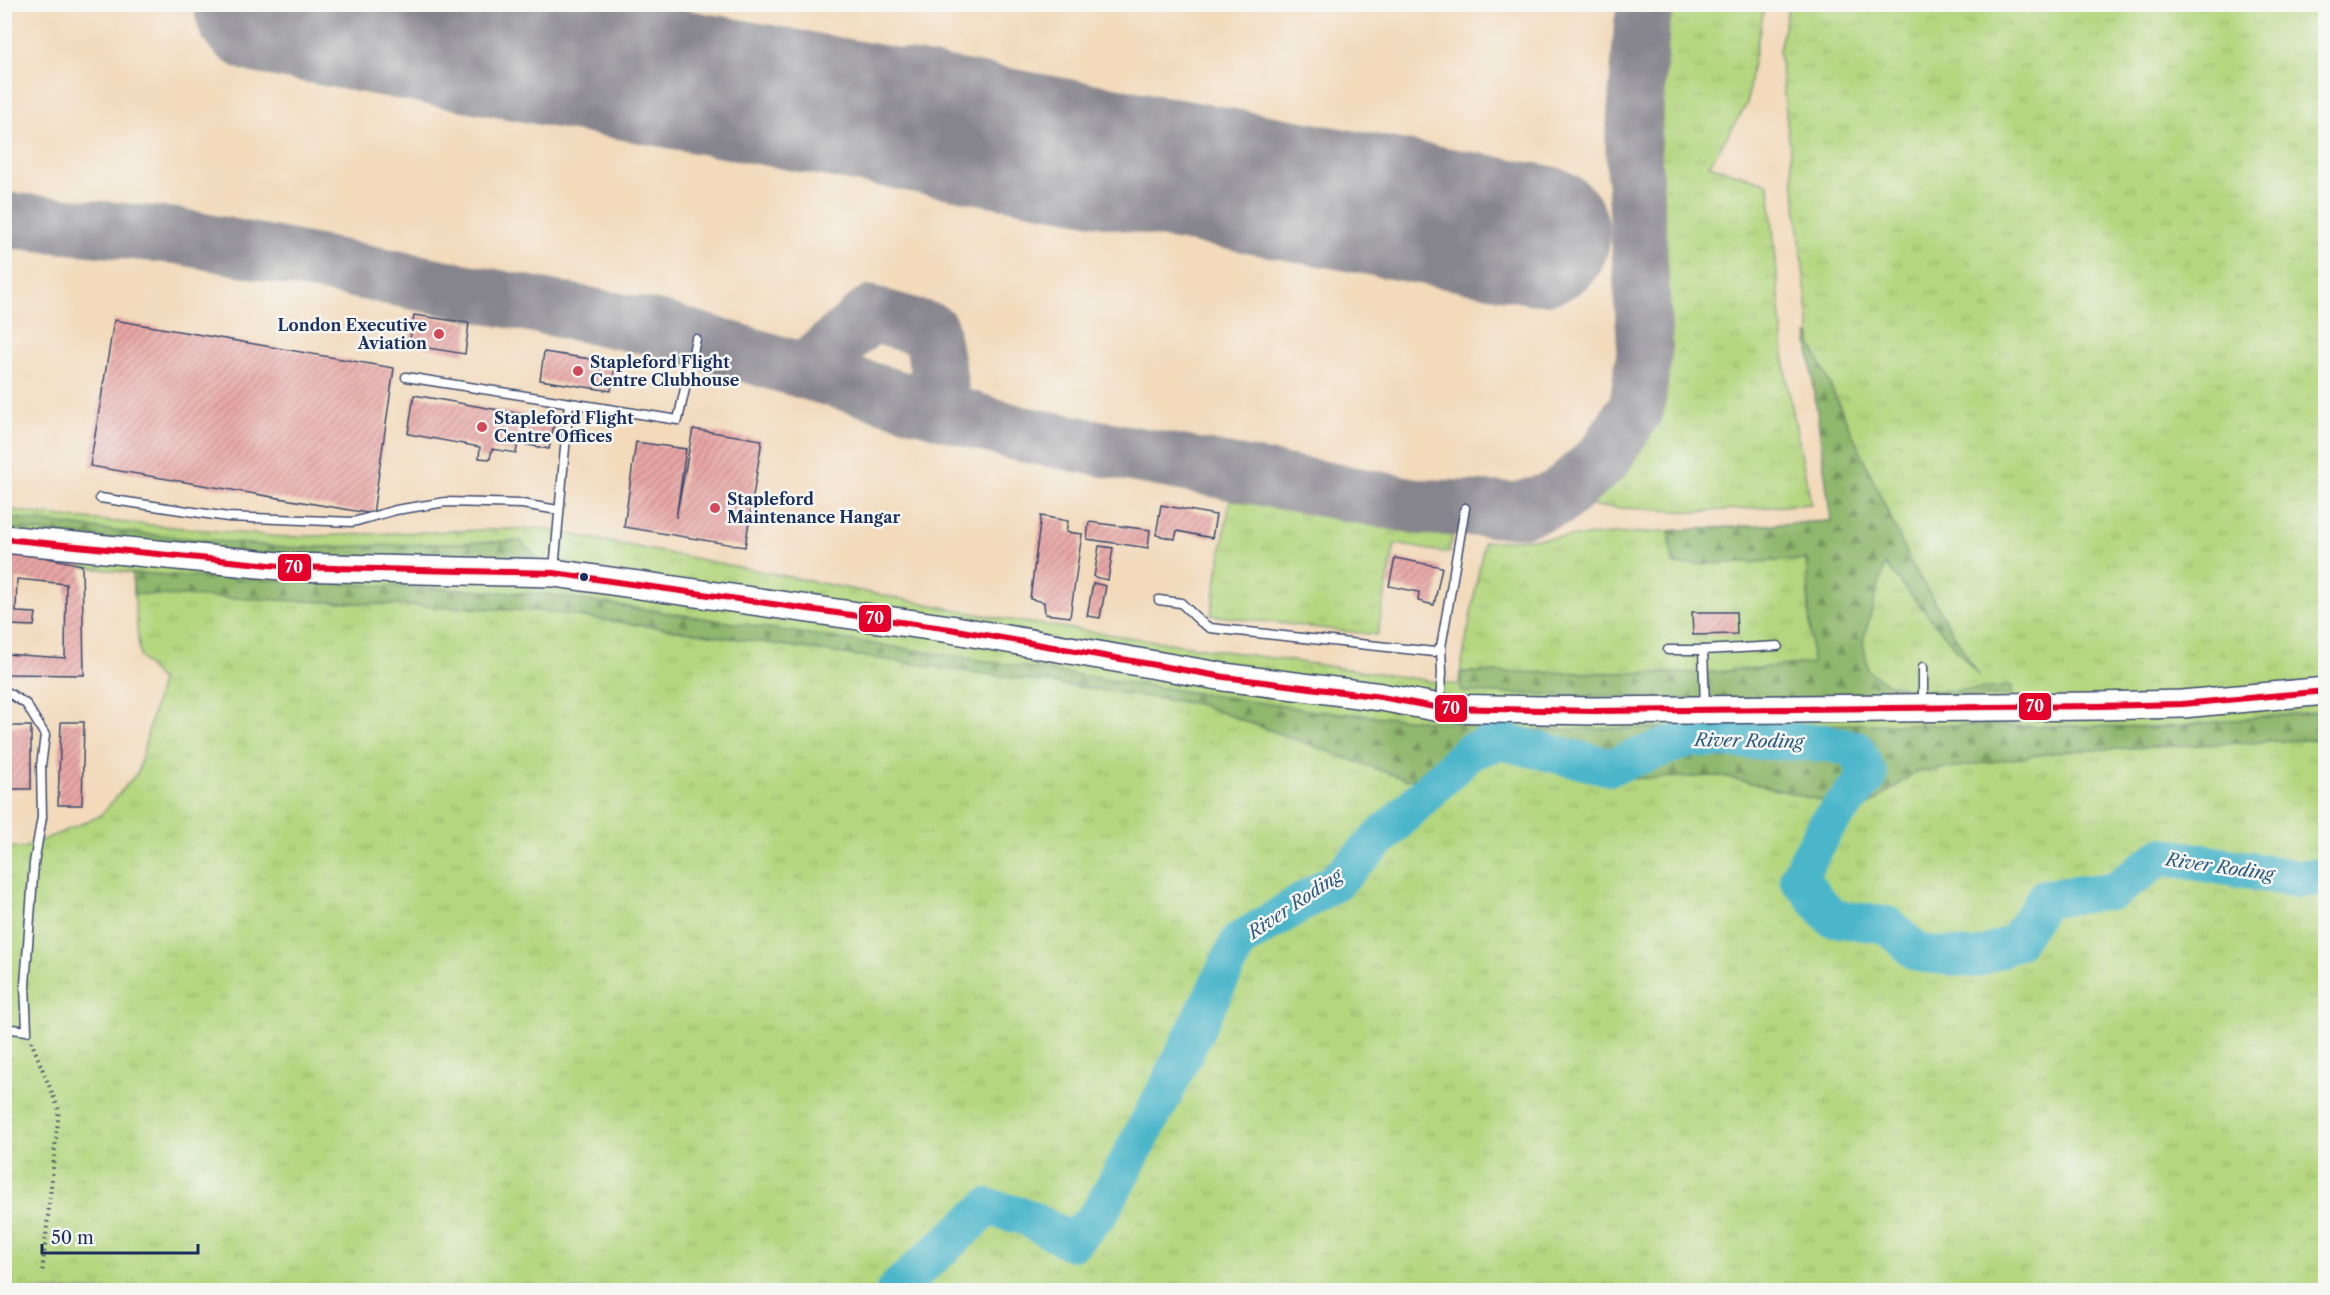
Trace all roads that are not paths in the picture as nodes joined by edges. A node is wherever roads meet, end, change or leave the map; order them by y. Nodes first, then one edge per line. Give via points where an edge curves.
1 (696, 339) dead end
2 (406, 377) dead end
3 (569, 403) junction
4 (100, 498) dead end
5 (1465, 508) dead end
6 (558, 510) junction
7 (4, 539) edge
8 (554, 573) junction
9 (1159, 600) dead end
10 (1778, 646) dead end
11 (1441, 647) junction
12 (1668, 650) dead end
13 (1703, 650) junction
14 (1923, 667) dead end
15 (4, 690) edge
16 (2325, 691) edge
17 (1440, 708) junction
18 (1923, 708) junction
19 (1705, 710) junction
20 (4, 1028) edge

1 - 3 lane via 678,420
2 - 3 lane
3 - 6 lane
4 - 6 lane via 228,517 353,522 446,502 522,504
5 - 11 lane
6 - 8 lane
7 - 8 main road via 290,567
8 - 17 main road via 950,629 1224,677
9 - 11 lane via 1181,603 1210,628 1434,652
10 - 13 lane
11 - 17 lane
12 - 13 lane
13 - 19 lane
14 - 18 lane
15 - 20 lane via 26,704 45,735 42,817 34,863 25,985 27,1031
16 - 18 main road via 2182,704
17 - 19 main road
18 - 19 main road

